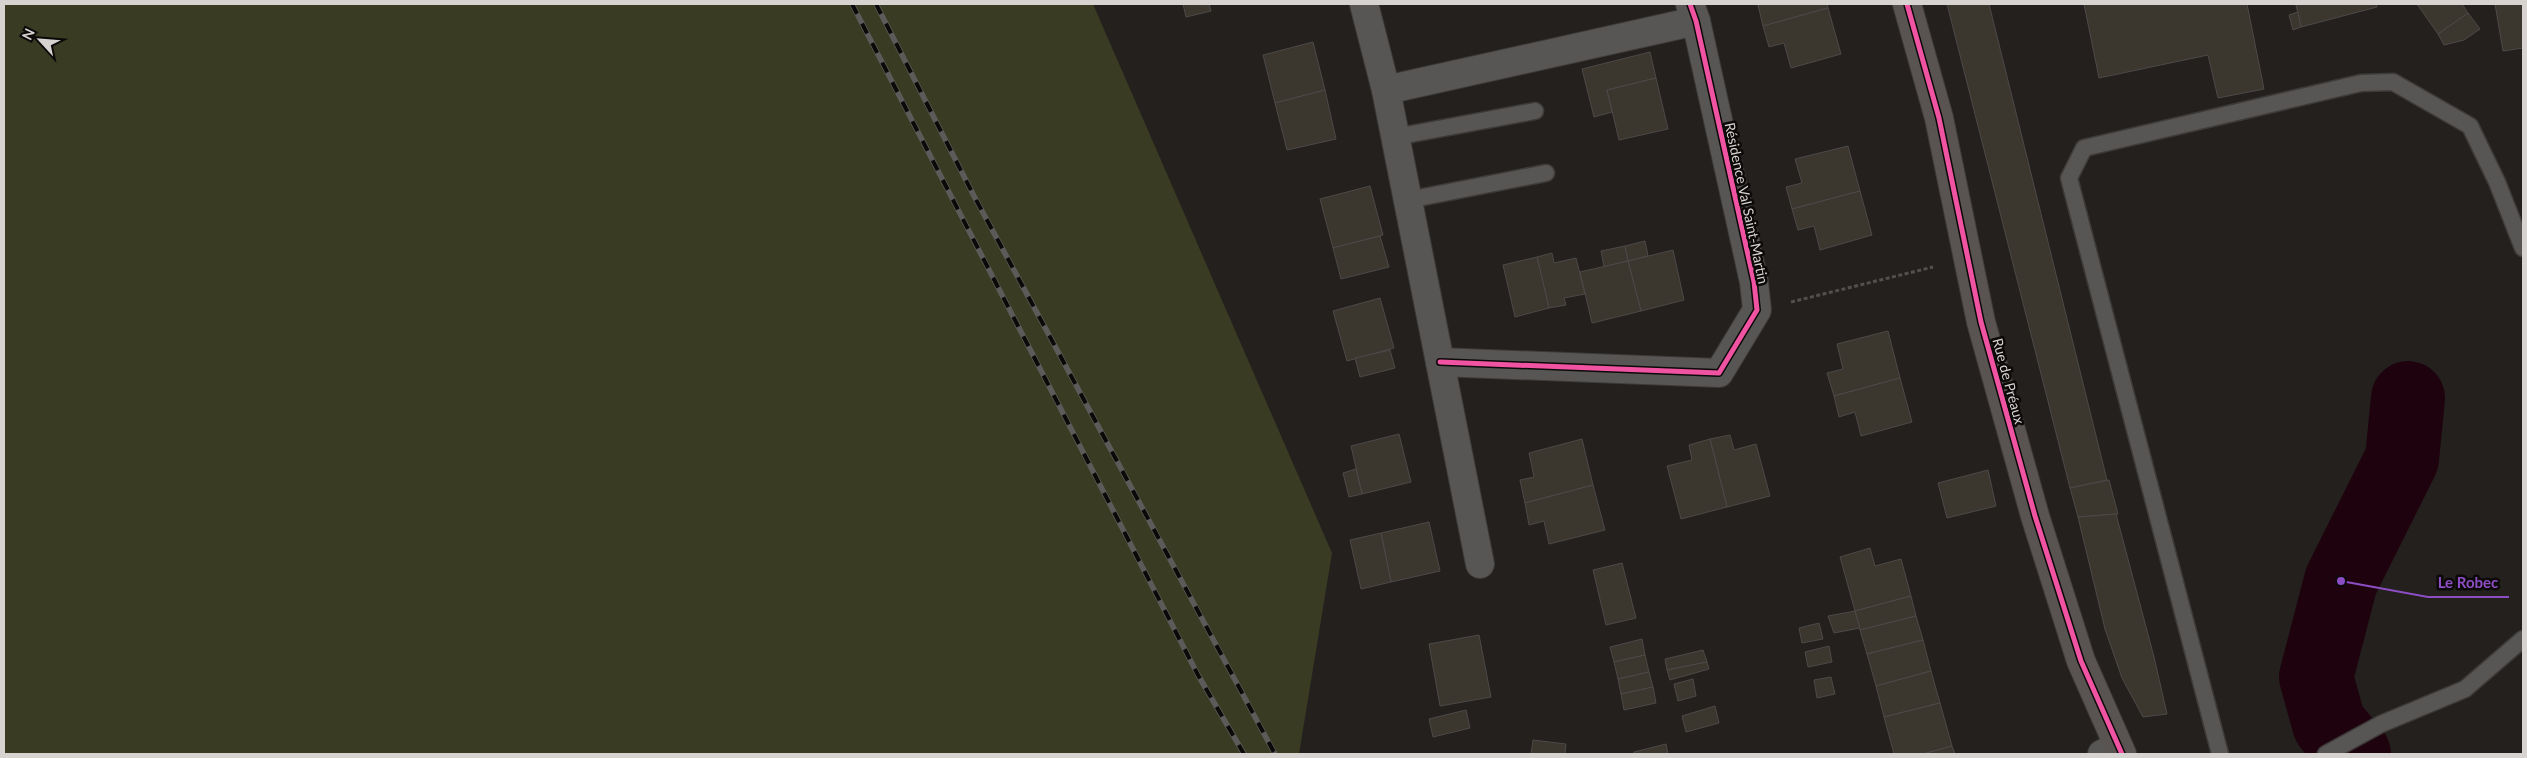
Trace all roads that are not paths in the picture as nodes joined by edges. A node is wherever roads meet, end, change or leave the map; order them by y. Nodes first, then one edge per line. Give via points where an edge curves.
1 (1364, 4) edge
2 (1908, 4) edge
3 (1693, 12) edge
4 (1386, 90) junction
5 (1535, 111) dead end
6 (1395, 137) junction
7 (1546, 173) dead end
8 (1408, 200) junction
9 (2523, 248) edge
10 (1440, 362) junction
11 (1480, 564) dead end
12 (2523, 639) edge
13 (2114, 751) edge
14 (2220, 754) edge
15 (2326, 754) edge

1 - 4 street
2 - 13 street, Rue de Préaux via 1939,118 1981,322 2035,516 2081,662
3 - 4 street, Résidence Val Saint-Martin
3 - 10 street, Résidence Val Saint-Martin via 1754,282 1757,310 1719,373
4 - 6 street
5 - 6 lane
6 - 8 street
7 - 8 lane
8 - 10 street
9 - 14 lane via 2470,126 2393,82 2361,83 2084,148 2068,178
10 - 11 street
12 - 15 lane via 2465,689 2381,724

